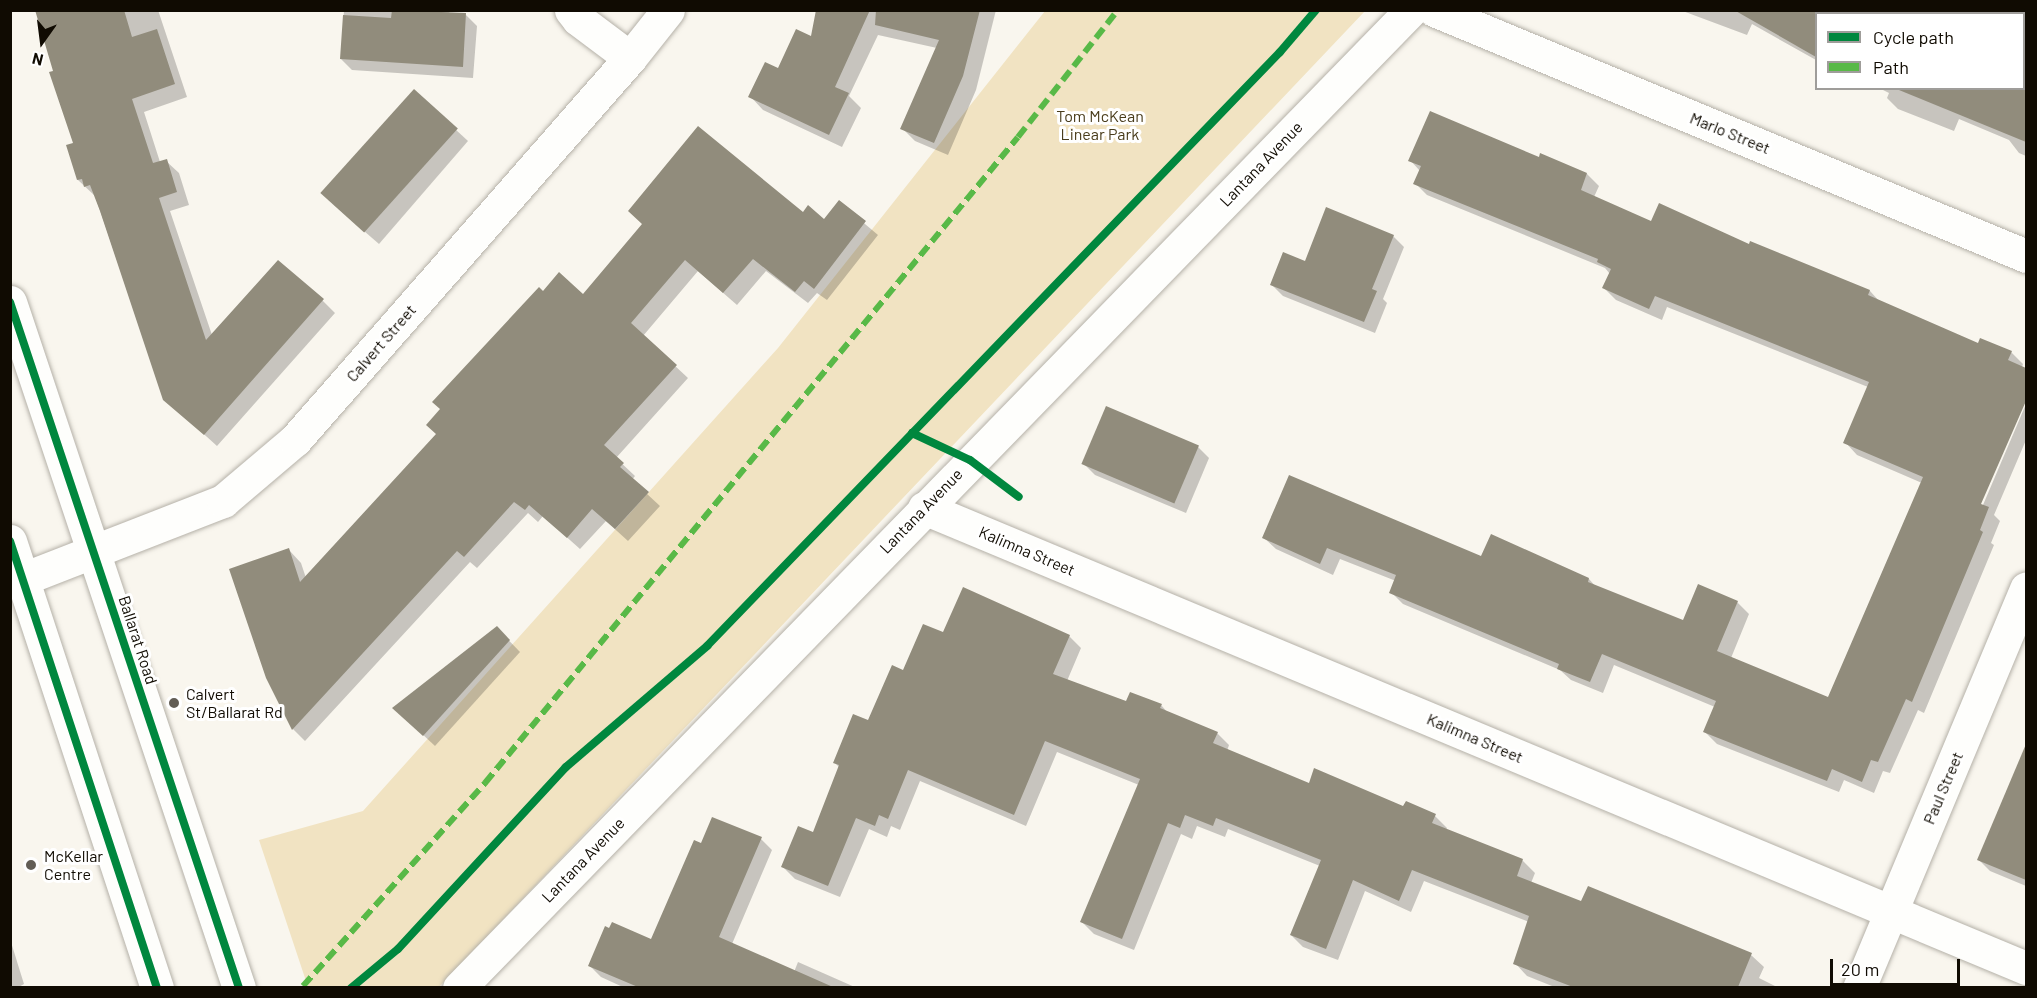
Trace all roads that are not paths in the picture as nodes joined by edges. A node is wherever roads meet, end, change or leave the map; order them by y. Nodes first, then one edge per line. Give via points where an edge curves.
1 (571, 10) edge
2 (668, 10) edge
3 (1411, 10) edge
4 (1434, 10) edge
5 (630, 58) junction
6 (2026, 256) edge
7 (10, 302) edge
8 (924, 508) junction
9 (10, 541) edge
10 (93, 550) junction
11 (23, 579) junction
12 (2026, 589) edge
13 (1892, 912) junction
14 (2026, 968) edge
15 (157, 987) edge
16 (239, 987) edge
17 (459, 987) edge
18 (1859, 987) edge

1 - 5 main road
2 - 5 main road, Calvert Street
3 - 8 main road, Lantana Avenue
4 - 6 main road, Marlo Street
5 - 10 main road, Calvert Street via 295,440 223,501
7 - 10 main road, Ballarat Road
8 - 13 main road, Kalimna Street
8 - 17 main road, Lantana Avenue
9 - 11 main road
10 - 11 main road, Calvert Street
10 - 16 main road, Ballarat Road
11 - 15 main road
12 - 13 main road, Paul Street
13 - 14 main road, Kalimna Street
13 - 18 main road, Paul Street

